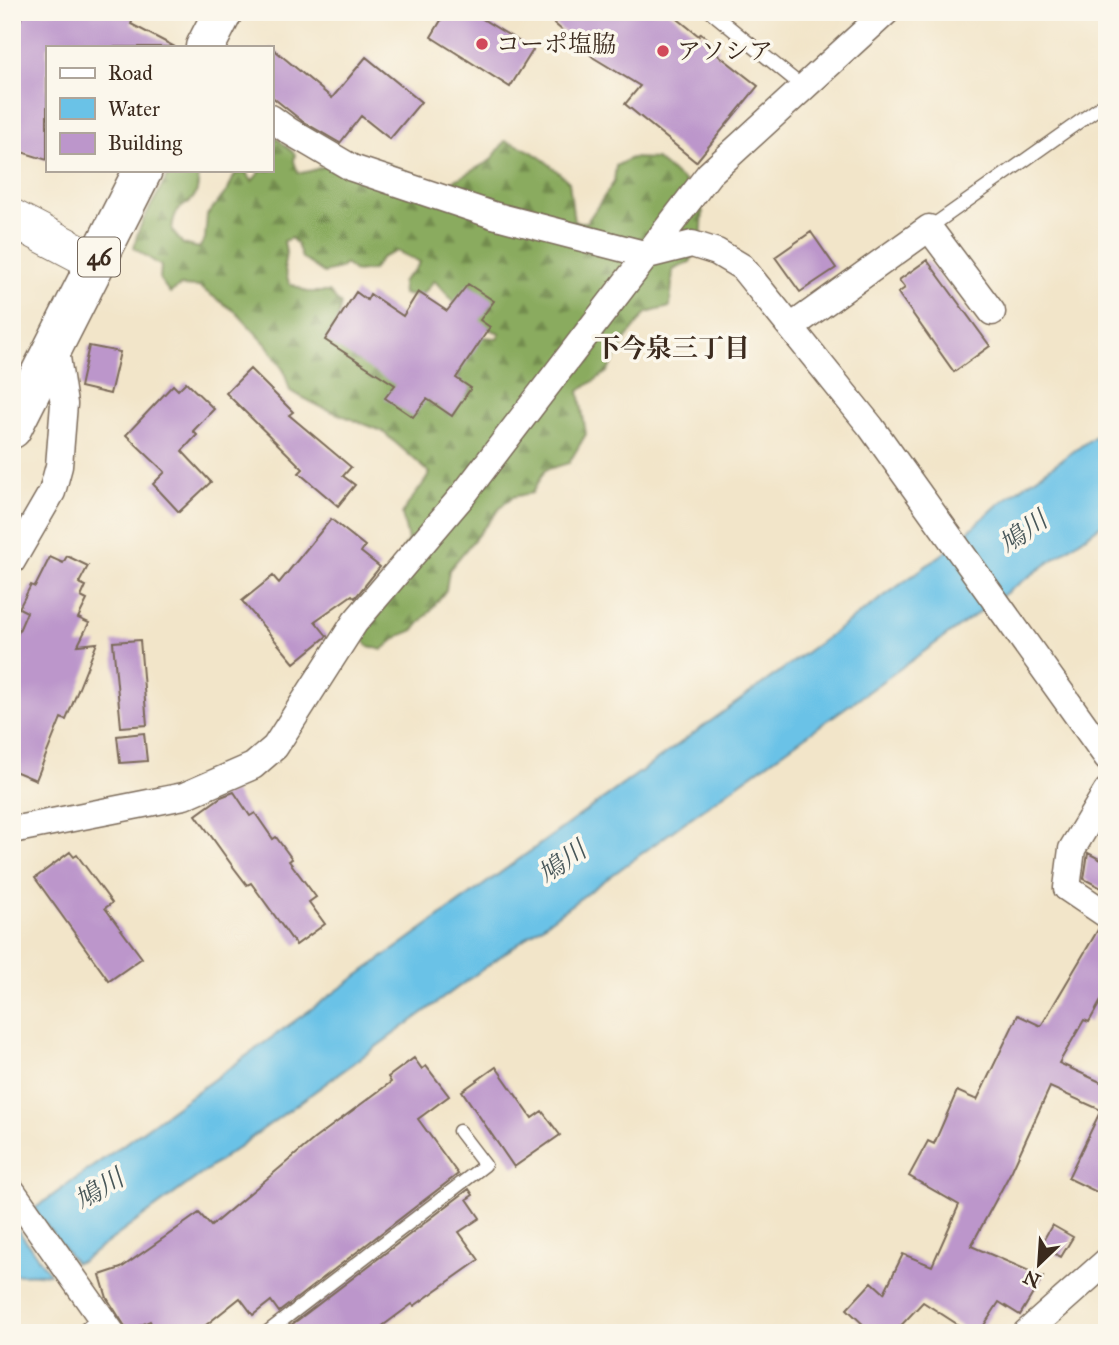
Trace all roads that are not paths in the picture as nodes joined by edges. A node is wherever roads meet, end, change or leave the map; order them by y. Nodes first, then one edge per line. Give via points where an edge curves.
1 (223, 12) edge
2 (711, 12) edge
3 (886, 12) edge
4 (206, 46) edge
5 (803, 87) junction
6 (1107, 102) edge
7 (273, 119) edge
8 (142, 172) edge
9 (12, 218) edge
10 (929, 228) junction
11 (648, 255) junction
12 (96, 262) junction
13 (992, 312) dead end
14 (791, 327) junction
15 (55, 344) junction
16 (12, 429) edge
17 (12, 561) edge
18 (1107, 757) edge
19 (1107, 791) edge
20 (12, 831) edge
21 (1107, 915) edge
22 (459, 1130) dead end
23 (15, 1197) edge
24 (1107, 1261) edge
25 (98, 1328) edge
26 (266, 1333) edge
27 (1026, 1333) edge

1 - 4 main road
2 - 5 lane
3 - 5 street
5 - 11 street via 709,174
6 - 10 lane
7 - 11 street via 352,168 492,215
8 - 12 main road, 46
9 - 12 street
10 - 13 street
10 - 14 street
11 - 14 street via 692,244 717,252 742,267
11 - 20 street via 464,494 355,622 275,747 253,766 184,796
12 - 15 main road, 46
14 - 18 street via 871,427
15 - 16 main road, 46
15 - 17 street via 64,404 59,466 52,492
19 - 21 street via 1072,849 1067,888
22 - 26 lane via 485,1165
23 - 25 street via 69,1274
24 - 27 street

